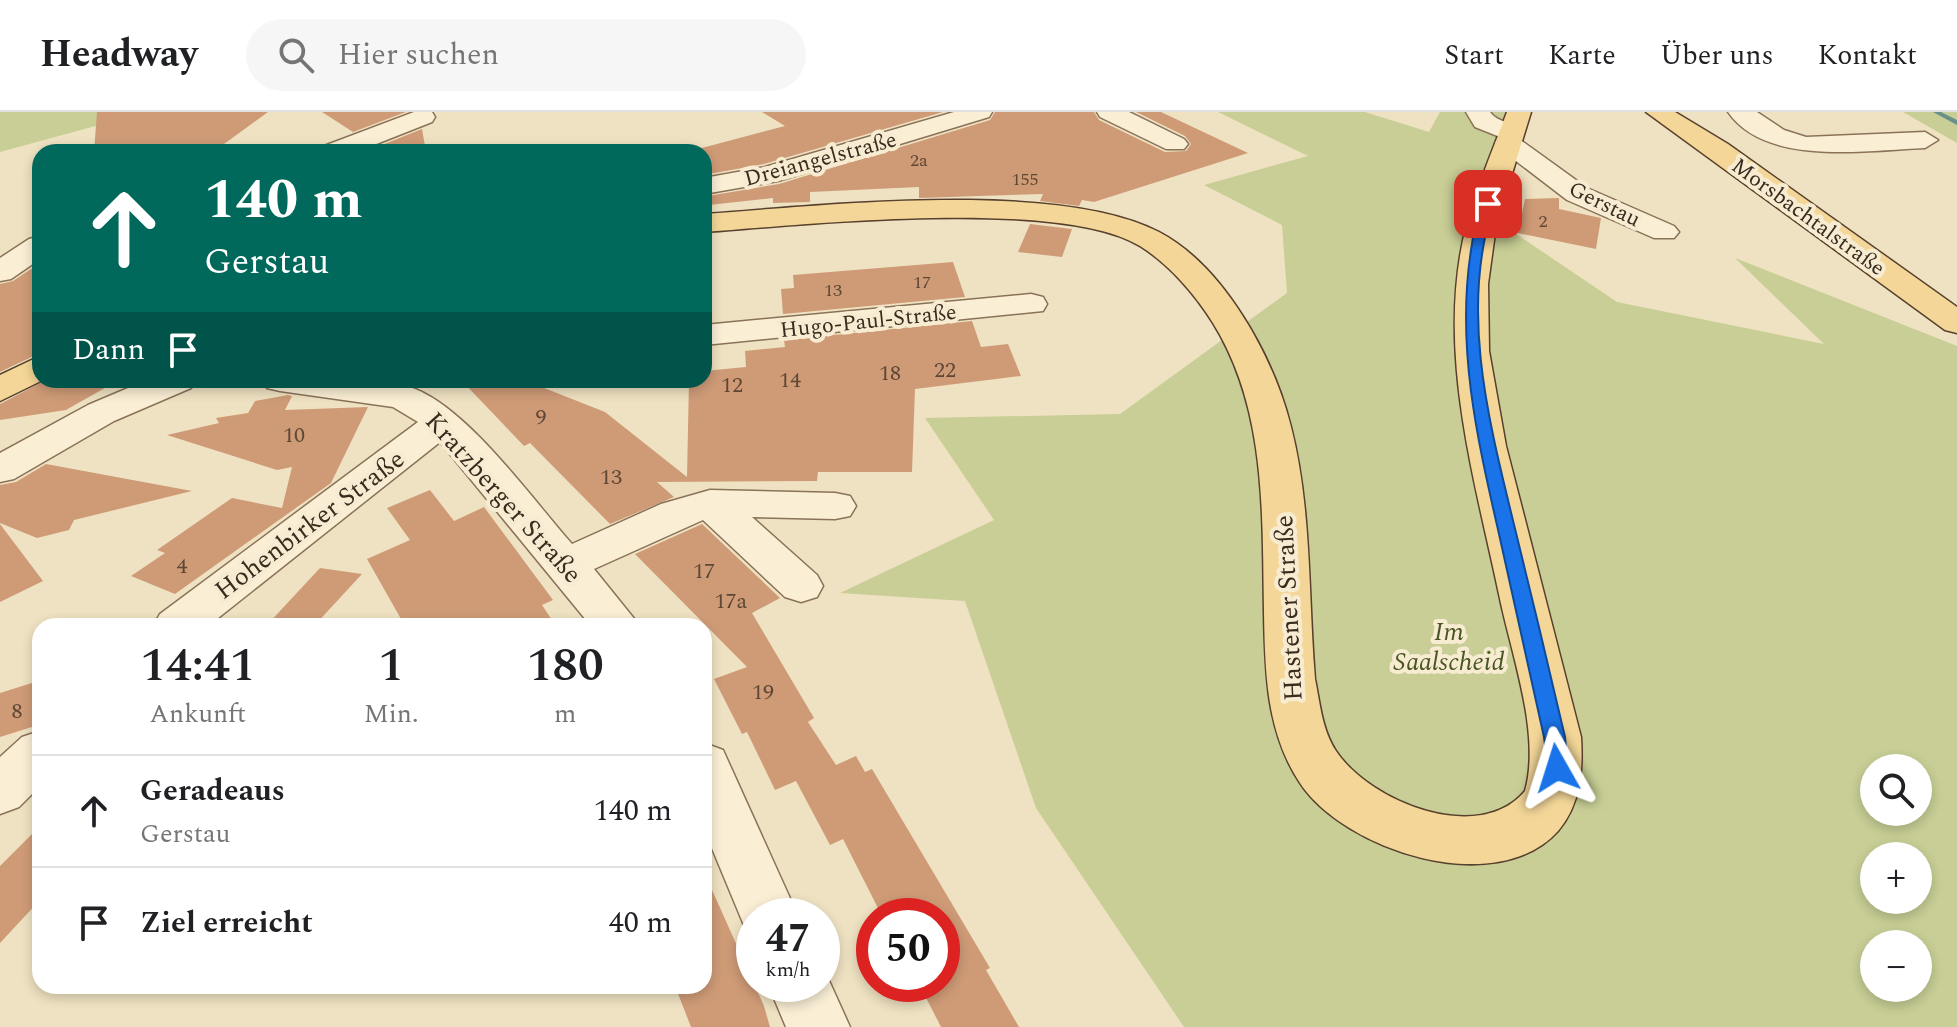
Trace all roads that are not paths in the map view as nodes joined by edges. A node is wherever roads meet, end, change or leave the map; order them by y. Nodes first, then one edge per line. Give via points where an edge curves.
1 (980, 112) edge
2 (1109, 112) edge
3 (1478, 112) edge
4 (1658, 112) edge
5 (1740, 112) edge
6 (423, 117) dead end
7 (1513, 129) edge
8 (1925, 140) dead end
9 (354, 144) edge
10 (1175, 144) dead end
11 (712, 185) edge
12 (712, 223) edge
13 (1664, 232) dead end
14 (32, 250) edge
15 (0, 272) edge
16 (1031, 304) dead end
17 (1957, 323) edge
18 (712, 334) edge
19 (32, 368) edge
20 (32, 371) edge
21 (0, 376) edge
22 (159, 388) edge
23 (338, 388) edge
24 (0, 390) edge
25 (443, 421) junction
26 (0, 470) edge
27 (710, 503) junction
28 (835, 506) dead end
29 (564, 565) junction
30 (801, 586) dead end
31 (186, 618) edge
32 (610, 618) edge
33 (32, 760) edge
34 (712, 784) edge
35 (0, 791) edge
36 (761, 898) edge
37 (807, 1002) edge
38 (818, 1027) edge

1 - 11 street, Dreiangelstraße via 780,172
2 - 10 street
3 - 7 street via 1484,122
4 - 17 main road, Morsbachtalstraße via 1719,150
5 - 8 street via 1775,135 1804,145
6 - 9 street
7 - 12 main road, Hastener Straße via 1481,226 1472,284 1472,351 1487,446 1555,737 1557,768 1551,796 1530,824 1499,838 1452,838 1382,821 1339,793 1315,763 1294,713 1279,467 1268,407 1241,338 1216,300 1170,253 1111,222 1049,213
7 - 13 street, Gerstau via 1577,194
14 - 15 street
16 - 18 street, Hugo-Paul-Straße
19 - 21 street
20 - 24 main road
22 - 26 street via 101,413
23 - 25 street, Kratzberger Straße via 403,397
25 - 29 street, Kratzberger Straße
25 - 31 street, Hohenbirker Straße
27 - 28 street
27 - 29 street
27 - 30 street
29 - 32 street, Kratzberger Straße
33 - 35 street
34 - 36 street
37 - 38 street

